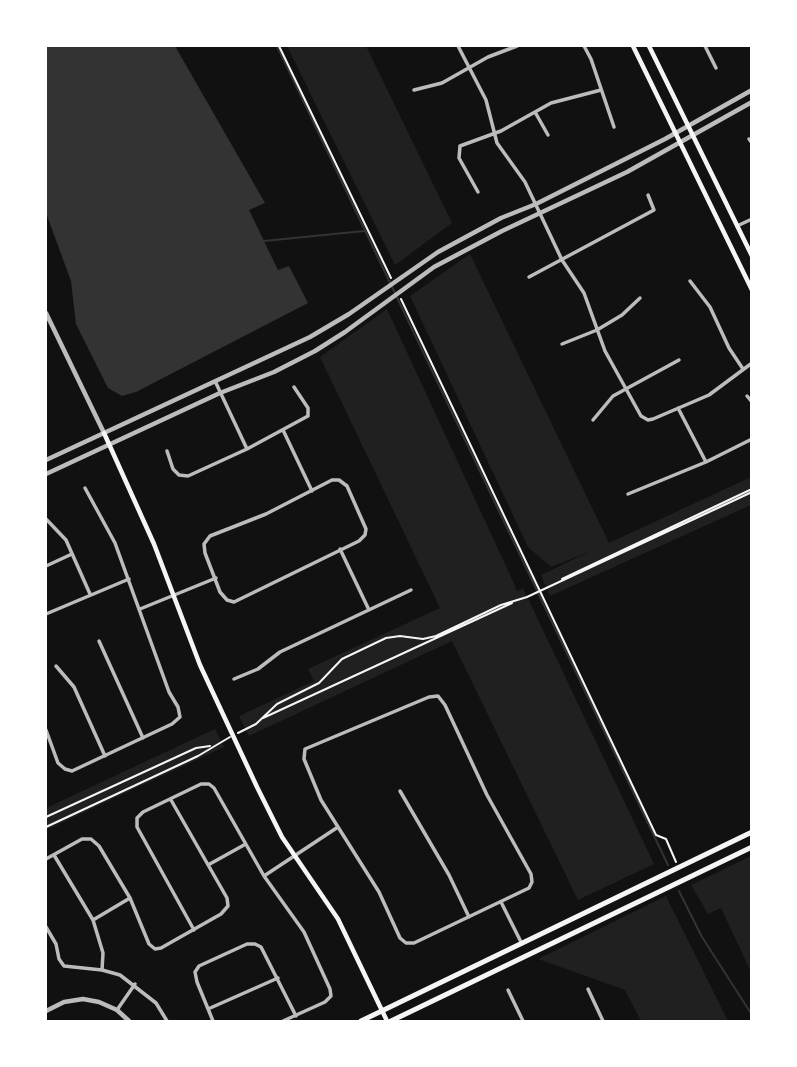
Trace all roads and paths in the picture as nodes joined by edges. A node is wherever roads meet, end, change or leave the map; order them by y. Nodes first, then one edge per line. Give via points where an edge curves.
1 (458, 46) edge
2 (517, 46) edge
3 (584, 46) edge
4 (634, 46) edge
5 (649, 46) edge
6 (705, 46) edge
7 (469, 68) junction
8 (716, 68) dead end
9 (414, 90) dead end
10 (601, 90) junction
11 (751, 90) edge
12 (751, 102) edge
13 (535, 112) junction
14 (614, 127) dead end
15 (688, 127) junction
16 (495, 133) junction
17 (676, 133) junction
18 (548, 135) dead end
19 (691, 135) junction
20 (680, 142) junction
21 (478, 192) dead end
22 (648, 195) dead end
23 (536, 204) junction
24 (540, 213) junction
25 (751, 219) edge
26 (737, 226) junction
27 (751, 256) edge
28 (562, 260) junction
29 (529, 277) dead end
30 (690, 281) dead end
31 (751, 290) edge
32 (640, 298) dead end
33 (46, 313) edge
34 (597, 330) junction
35 (562, 344) dead end
36 (679, 360) dead end
37 (751, 363) edge
38 (743, 369) junction
39 (215, 380) junction
40 (294, 387) dead end
41 (627, 387) junction
42 (220, 393) junction
43 (747, 396) dead end
44 (751, 402) edge
45 (678, 408) junction
46 (593, 420) dead end
47 (283, 430) junction
48 (104, 433) junction
49 (751, 439) edge
50 (109, 444) junction
51 (247, 449) junction
52 (167, 451) dead end
53 (46, 460) edge
54 (706, 462) junction
55 (46, 474) edge
56 (85, 488) dead end
57 (751, 490) edge
58 (312, 491) junction
59 (628, 494) dead end
60 (46, 519) edge
61 (519, 547) dead end
62 (340, 549) junction
63 (72, 554) junction
64 (46, 566) edge
65 (216, 578) junction
66 (129, 579) junction
67 (411, 590) dead end
68 (90, 594) junction
69 (173, 596) junction
70 (513, 602) junction
71 (140, 609) junction
72 (369, 610) junction
73 (46, 614) edge
74 (99, 641) dead end
75 (56, 666) dead end
76 (234, 679) dead end
77 (261, 719) junction
78 (46, 730) edge
79 (244, 730) dead end
80 (143, 738) junction
81 (223, 741) dead end
82 (211, 746) junction
83 (105, 756) junction
84 (400, 791) dead end
85 (171, 800) junction
86 (46, 817) edge
87 (46, 827) edge
88 (338, 827) junction
89 (751, 832) edge
90 (244, 845) junction
91 (751, 847) edge
92 (54, 855) junction
93 (294, 855) junction
94 (46, 859) edge
95 (676, 862) dead end
96 (208, 865) junction
97 (264, 876) junction
98 (130, 898) junction
99 (501, 902) junction
100 (469, 917) junction
101 (93, 920) junction
102 (46, 927) edge
103 (194, 930) junction
104 (522, 944) junction
105 (102, 970) junction
106 (278, 978) junction
107 (135, 984) junction
108 (588, 989) dead end
109 (508, 990) dead end
110 (208, 1009) junction
111 (117, 1010) junction
112 (46, 1011) edge
113 (382, 1011) junction
114 (296, 1016) junction
115 (129, 1021) edge
116 (167, 1021) edge
117 (213, 1021) edge
118 (283, 1021) edge
119 (360, 1021) edge
120 (389, 1021) edge
121 (523, 1021) edge
122 (603, 1021) edge

1 - 7 street
2 - 7 street
3 - 10 street
4 - 17 main road
5 - 15 main road
6 - 8 street
7 - 9 street via 442,83
7 - 16 street via 486,100
10 - 13 street
10 - 14 street
11 - 15 street
12 - 19 street
13 - 16 street
13 - 18 street
15 - 17 street
15 - 19 main road
16 - 21 street via 465,143 458,151
16 - 23 street via 500,150
17 - 20 main road
17 - 23 street
19 - 20 street
19 - 26 main road
20 - 24 street
20 - 31 main road
22 - 28 street via 654,210
23 - 24 street
23 - 39 street via 453,243 323,330
24 - 28 street
24 - 42 street via 458,254 315,351
25 - 26 street
26 - 27 main road
28 - 29 street
28 - 34 street via 584,293
30 - 38 street via 710,307
32 - 34 street
33 - 48 street
34 - 35 street
34 - 41 street
36 - 41 street
37 - 38 street
38 - 45 street via 709,395
39 - 42 street
39 - 48 street
40 - 47 street via 308,416
41 - 45 street via 644,418
41 - 46 street
42 - 50 street
42 - 51 street
43 - 44 street
45 - 54 street
47 - 51 street
47 - 58 street
48 - 50 main road
48 - 53 street
49 - 54 street
50 - 55 street
50 - 69 main road
51 - 52 street via 188,476 178,475
54 - 59 street
56 - 66 street
57 - 70 path
58 - 62 street via 332,480 347,486 366,528 359,541
58 - 65 street via 210,536 205,553
60 - 63 street via 66,540
61 - 95 path via 656,835 667,841
62 - 65 street via 234,602 220,593
62 - 72 street
63 - 64 street
63 - 68 street
65 - 69 street
66 - 68 street
66 - 71 street
67 - 72 street
68 - 73 street
69 - 71 street
69 - 93 main road via 209,685
70 - 77 path
70 - 77 path via 430,638 393,637 375,643 342,659 319,682 277,704
71 - 80 street via 180,717
72 - 76 street
74 - 80 street
75 - 83 street via 74,687
77 - 79 path
78 - 83 street via 58,763 65,769 72,771
80 - 83 street
81 - 82 path
82 - 86 path via 196,748
82 - 87 path
84 - 100 street
85 - 90 street via 201,783 209,784
85 - 96 street
85 - 103 street via 143,812 137,818 138,827
88 - 93 street
88 - 99 street via 308,771 305,749 438,696 531,874 529,888
88 - 100 street via 406,943
89 - 104 main road
90 - 96 street
90 - 97 street
91 - 120 main road
92 - 94 street
92 - 98 street via 82,839 91,839
92 - 101 street
93 - 97 street
93 - 113 main road via 341,925
96 - 103 street via 228,906
97 - 114 street via 304,932 331,996
98 - 101 street
98 - 103 street via 155,949
99 - 100 street
99 - 104 street
101 - 105 street via 103,953
102 - 105 street via 64,967
104 - 113 main road
105 - 107 street
106 - 110 street
106 - 110 street via 261,947 247,944 195,972
106 - 114 street
107 - 111 street
107 - 116 street
108 - 122 street
109 - 121 street
110 - 117 street
111 - 112 street via 83,999
111 - 115 street
113 - 119 main road
113 - 120 main road
114 - 118 street

